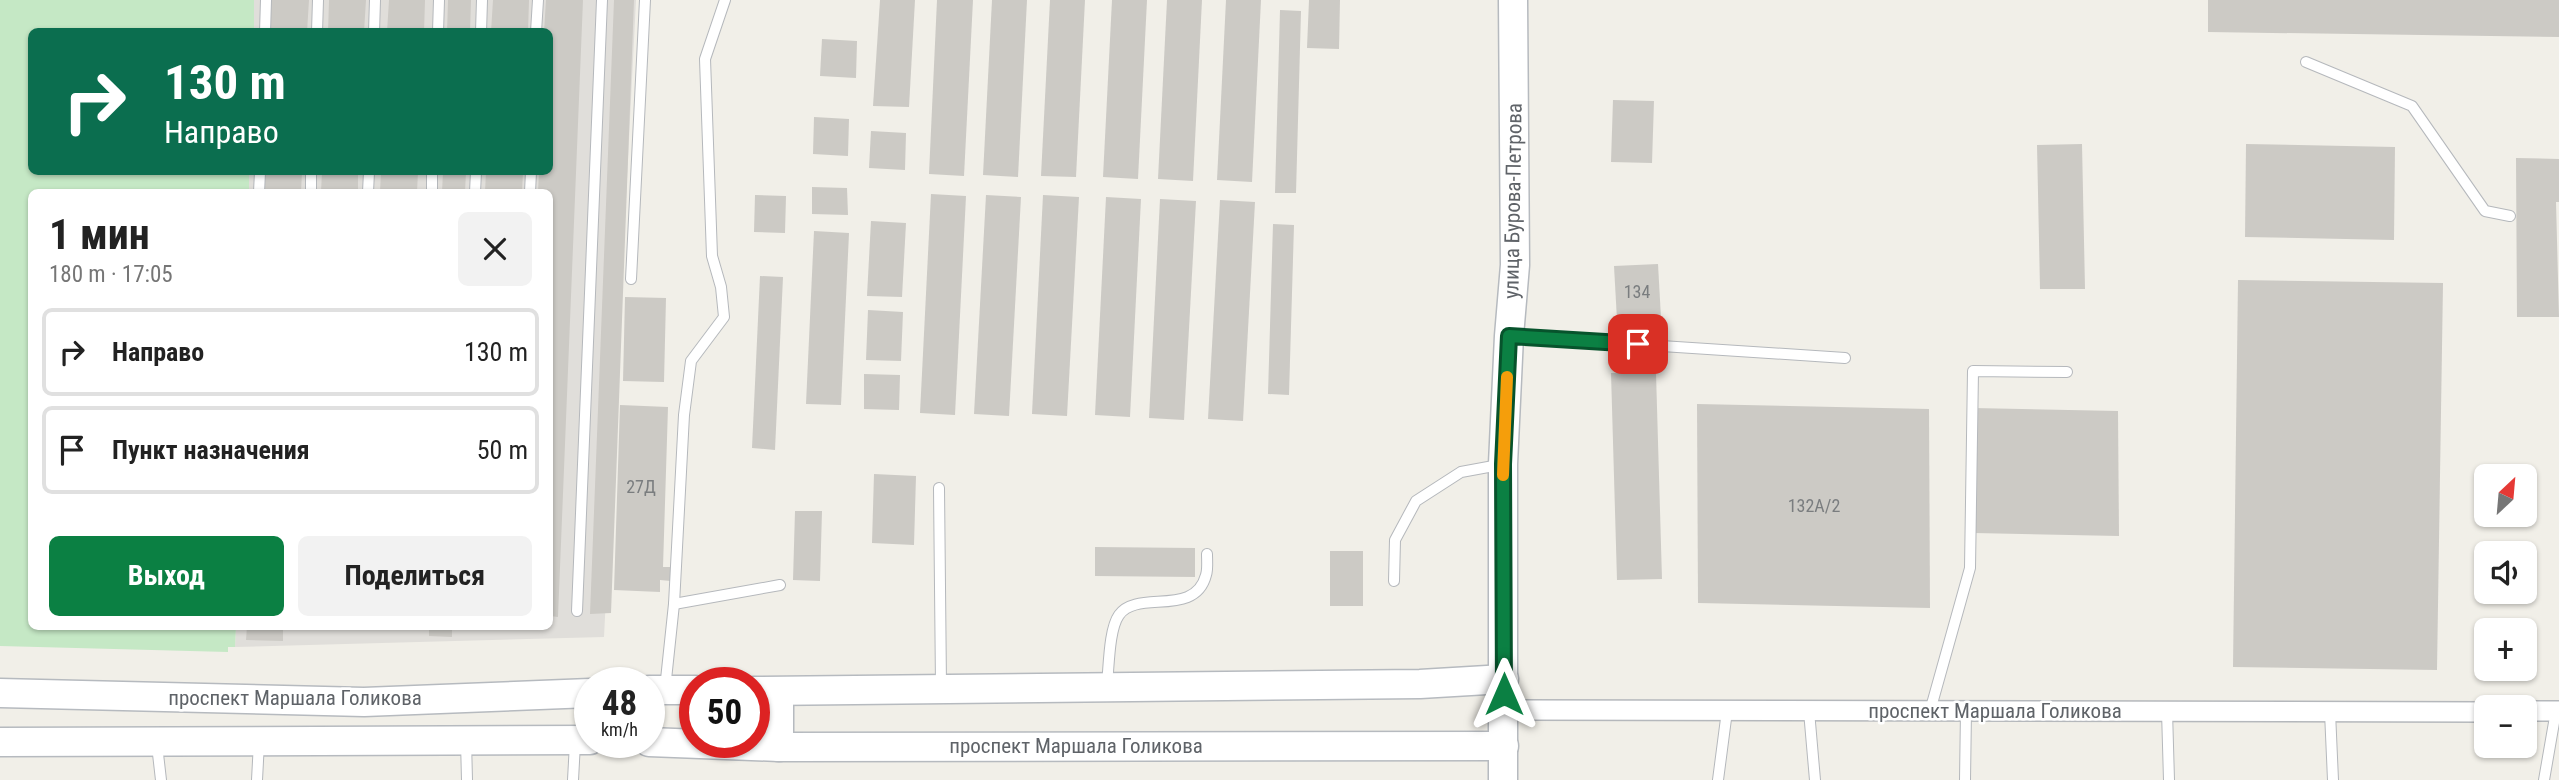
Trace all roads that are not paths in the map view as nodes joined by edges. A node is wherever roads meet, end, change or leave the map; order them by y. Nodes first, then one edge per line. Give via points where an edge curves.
1 (266, 0) edge
2 (318, 0) edge
3 (375, 0) edge
4 (439, 0) edge
5 (482, 0) edge
6 (538, 0) edge
7 (602, 0) edge
8 (645, 0) edge
9 (725, 0) edge
10 (1513, 0) edge
11 (265, 28) edge
12 (317, 28) edge
13 (374, 28) edge
14 (438, 28) edge
15 (481, 28) edge
16 (536, 28) edge
17 (2306, 62) dead end
18 (2510, 216) dead end
19 (631, 279) dead end
20 (1509, 336) junction
21 (1845, 358) dead end
22 (2067, 372) dead end
23 (1503, 464) junction
24 (939, 488) dead end
25 (1208, 554) dead end
26 (1394, 581) dead end
27 (780, 585) dead end
28 (674, 604) junction
29 (577, 611) dead end
30 (662, 667) edge
31 (1504, 679) junction
32 (1107, 688) junction
33 (942, 690) junction
34 (770, 691) edge
35 (0, 693) edge
36 (574, 694) edge
37 (770, 705) edge
38 (1504, 710) junction
39 (1727, 711) junction
40 (1809, 711) junction
41 (1930, 711) junction
42 (1966, 711) junction
43 (2167, 711) junction
44 (2557, 711) edge
45 (2330, 712) junction
46 (2474, 712) edge
47 (2537, 712) edge
48 (574, 739) edge
49 (156, 741) junction
50 (259, 741) junction
51 (466, 741) junction
52 (0, 742) edge
53 (665, 743) edge
54 (1504, 746) junction
55 (779, 747) junction
56 (578, 758) edge
57 (161, 780) edge
58 (257, 780) edge
59 (467, 780) edge
60 (573, 780) edge
61 (1503, 780) edge
62 (1718, 780) edge
63 (1815, 780) edge
64 (1965, 780) edge
65 (2169, 780) edge
66 (2333, 780) edge
67 (2544, 780) edge

1 - 11 lane
2 - 12 lane
3 - 13 lane
4 - 14 lane
5 - 15 lane
6 - 16 lane
7 - 29 lane
8 - 19 lane
9 - 28 lane via 705,59 712,256 724,317 691,361 682,438
10 - 20 main road, улица Бурова-Петрова via 1515,265
17 - 18 lane via 2412,106 2485,211
20 - 21 lane
20 - 23 main road, улица Бурова-Петрова
22 - 41 lane via 1973,371 1970,568
23 - 26 lane via 1461,472 1416,501 1395,540
23 - 31 main road, улица Бурова-Петрова
24 - 33 lane
25 - 32 lane via 1206,577 1194,594 1177,601 1129,605 1118,615
27 - 28 lane
28 - 30 lane
31 - 32 main road
31 - 38 main road, улица Бурова-Петрова
32 - 33 main road
33 - 34 main road
35 - 36 main road, проспект Маршала Голикова via 363,702
37 - 55 main road
38 - 39 street, проспект Маршала Голикова
38 - 54 main road, улица Бурова-Петрова
39 - 40 street, проспект Маршала Голикова
39 - 62 lane
40 - 41 street, проспект Маршала Голикова
40 - 63 lane
41 - 42 street, проспект Маршала Голикова
42 - 43 street, проспект Маршала Голикова
42 - 64 lane
43 - 45 street, проспект Маршала Голикова
43 - 65 lane
44 - 47 street
44 - 67 lane
45 - 46 street, проспект Маршала Голикова
45 - 66 lane
48 - 51 main road, проспект Маршала Голикова
49 - 50 main road, проспект Маршала Голикова
49 - 52 main road, проспект Маршала Голикова
49 - 57 lane
50 - 51 main road, проспект Маршала Голикова
50 - 58 lane
51 - 59 lane
53 - 55 main road, проспект Маршала Голикова
54 - 55 main road, проспект Маршала Голикова
54 - 61 main road, улица Бурова-Петрова
56 - 60 lane

